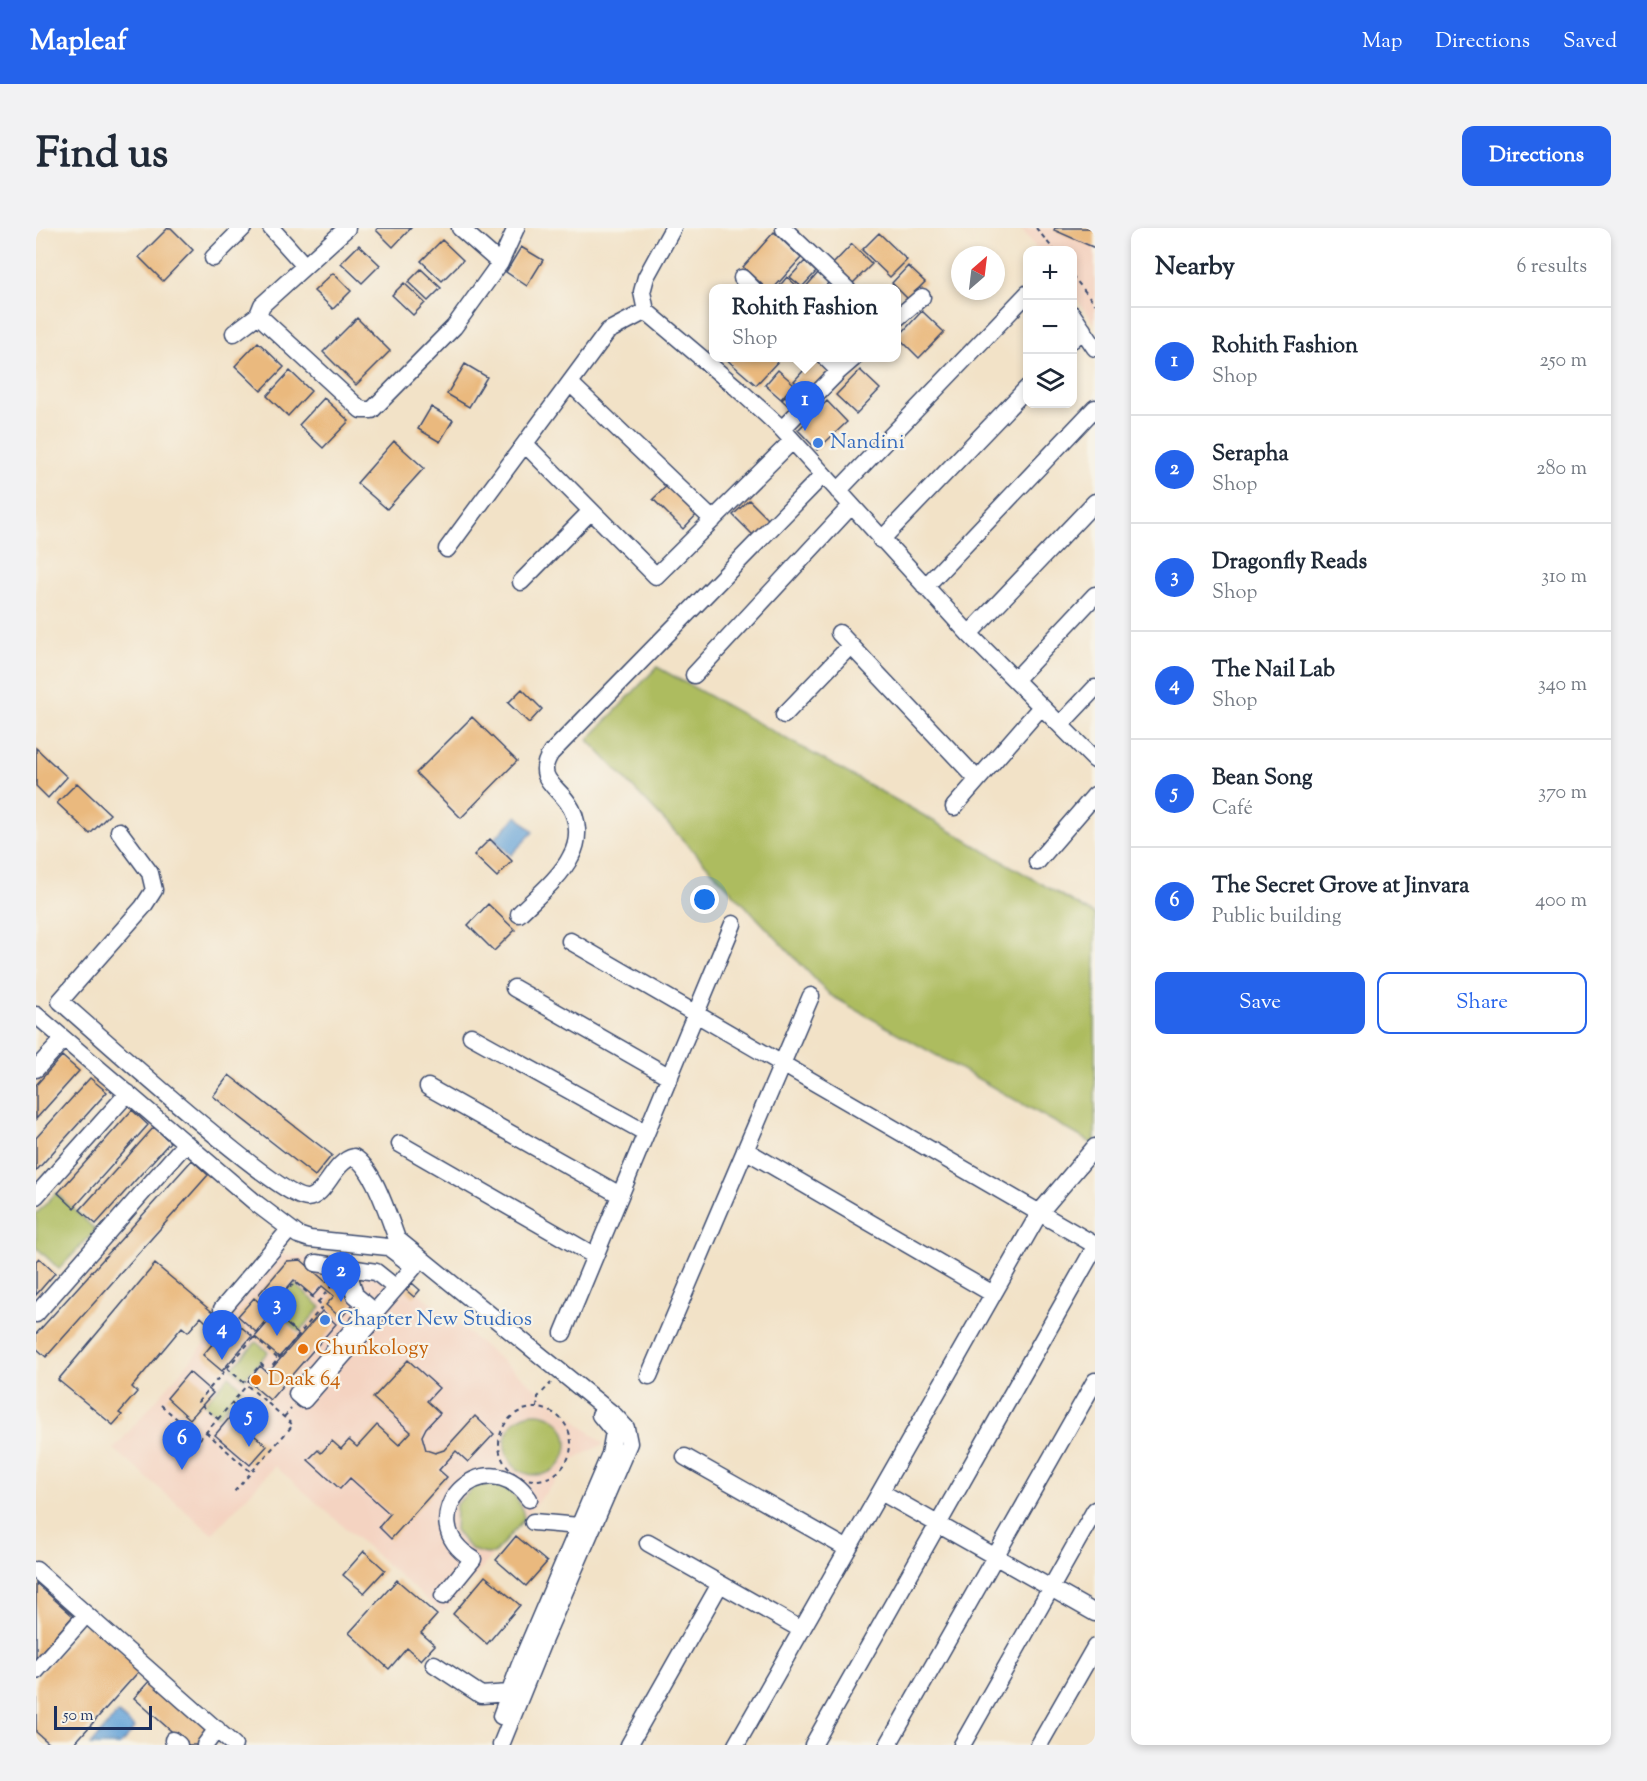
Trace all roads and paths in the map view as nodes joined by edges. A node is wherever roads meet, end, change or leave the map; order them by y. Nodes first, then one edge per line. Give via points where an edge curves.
1 (243, 228) edge
2 (271, 228) edge
3 (346, 228) edge
4 (460, 228) edge
5 (516, 228) edge
6 (1036, 228) edge
7 (671, 229) edge
8 (784, 229) edge
9 (1051, 246) edge
10 (213, 258) dead end
11 (500, 263) junction
12 (305, 266) junction
13 (1077, 281) edge
14 (843, 284) edge
15 (922, 297) dead end
16 (1023, 298) edge
17 (1095, 304) edge
18 (646, 311) junction
19 (258, 315) junction
20 (901, 315) edge
21 (234, 333) dead end
22 (1078, 335) edge
23 (1095, 348) edge
24 (831, 362) edge
25 (849, 362) edge
26 (839, 371) junction
27 (570, 383) junction
28 (1023, 392) edge
29 (1095, 408) edge
30 (787, 435) junction
31 (525, 444) junction
32 (823, 475) junction
33 (838, 491) junction
34 (1095, 502) edge
35 (851, 506) junction
36 (591, 511) junction
37 (713, 520) junction
38 (881, 540) junction
39 (447, 549) dead end
40 (520, 582) dead end
41 (925, 587) junction
42 (1095, 595) edge
43 (839, 633) dead end
44 (969, 634) junction
45 (851, 645) junction
46 (694, 675) dead end
47 (1014, 680) junction
48 (1095, 688) edge
49 (1041, 706) junction
50 (784, 715) dead end
51 (1060, 725) junction
52 (1095, 760) edge
53 (977, 779) junction
54 (1095, 795) edge
55 (954, 807) dead end
56 (119, 831) dead end
57 (1037, 862) dead end
58 (519, 914) dead end
59 (733, 924) dead end
60 (570, 941) dead end
61 (514, 988) dead end
62 (811, 996) dead end
63 (696, 1014) junction
64 (38, 1022) edge
65 (471, 1036) dead end
66 (64, 1039) junction
67 (782, 1063) junction
68 (36, 1069) edge
69 (670, 1077) junction
70 (428, 1087) dead end
71 (128, 1093) junction
72 (646, 1133) junction
73 (186, 1143) junction
74 (400, 1144) dead end
75 (1095, 1147) edge
76 (745, 1150) junction
77 (620, 1195) junction
78 (36, 1196) edge
79 (1040, 1212) junction
80 (290, 1229) junction
81 (1095, 1246) edge
82 (595, 1256) junction
83 (316, 1263) dead end
84 (414, 1267) junction
85 (347, 1268) junction
86 (396, 1288) junction
87 (993, 1294) junction
88 (318, 1302) junction
89 (222, 1310) dead end
90 (375, 1312) junction
91 (275, 1313) junction
92 (36, 1314) edge
93 (292, 1328) dead end
94 (563, 1333) dead end
95 (254, 1337) junction
96 (278, 1359) junction
97 (227, 1368) junction
98 (649, 1376) dead end
99 (554, 1379) junction
100 (1095, 1381) edge
101 (246, 1384) junction
102 (231, 1403) junction
103 (161, 1405) dead end
104 (537, 1408) junction
105 (238, 1409) dead end
106 (218, 1419) junction
107 (206, 1432) junction
108 (200, 1439) junction
109 (187, 1453) dead end
110 (685, 1457) dead end
111 (252, 1472) junction
112 (880, 1491) junction
113 (233, 1493) dead end
114 (529, 1499) dead end
115 (1095, 1510) edge
116 (534, 1522) dead end
117 (938, 1524) junction
118 (579, 1526) junction
119 (648, 1543) dead end
120 (848, 1549) junction
121 (995, 1556) junction
122 (36, 1570) edge
123 (720, 1584) junction
124 (1051, 1588) junction
125 (443, 1596) dead end
126 (1095, 1613) edge
127 (86, 1615) junction
128 (802, 1630) junction
129 (1095, 1647) edge
130 (434, 1664) dead end
131 (36, 1671) edge
132 (509, 1694) junction
133 (217, 1730) junction
134 (204, 1745) edge
135 (234, 1745) edge
136 (491, 1745) edge
137 (501, 1745) edge
138 (629, 1745) edge
139 (736, 1745) edge
140 (813, 1745) edge
141 (888, 1745) edge
142 (962, 1745) edge
143 (1039, 1745) edge

1 - 10 street
2 - 12 street
3 - 12 street
4 - 11 street
5 - 11 street
6 - 9 path
7 - 18 street via 646,277 642,292
8 - 14 street
11 - 19 street via 454,327 372,410 361,410
12 - 19 street via 262,305
13 - 17 path
15 - 20 street
16 - 33 street
18 - 27 street via 609,331
18 - 30 street
19 - 21 street
22 - 23 street
24 - 26 street
25 - 26 street
26 - 30 street
27 - 31 street
27 - 37 street
28 - 38 street
29 - 41 street
30 - 32 street
30 - 37 street
31 - 36 street
31 - 39 street
32 - 33 street
32 - 58 street via 551,753 546,776 569,804 576,822 576,841 566,866
33 - 35 street
34 - 44 street
35 - 38 street
35 - 46 street
36 - 37 street via 656,576
36 - 40 street
38 - 41 street
41 - 44 street
42 - 47 street
43 - 45 street
44 - 47 street
45 - 50 street
45 - 53 street
47 - 49 street
48 - 51 street
49 - 51 street
49 - 53 street
51 - 52 street
53 - 55 street
54 - 57 street
56 - 137 street via 150,873 154,890 60,1001 164,1092 259,1170 296,1195 306,1198 320,1190 348,1158 362,1162 384,1202 397,1239 626,1428 629,1443
59 - 63 street
60 - 63 street
61 - 69 street
62 - 67 street
63 - 67 street
63 - 69 street
64 - 66 street
65 - 72 street
66 - 68 street
66 - 71 street
67 - 76 street
67 - 79 street
69 - 72 street
70 - 77 street
71 - 73 street
71 - 78 street
72 - 77 street
73 - 80 street
73 - 92 street
74 - 82 street
75 - 79 street
76 - 87 street
76 - 98 street
77 - 82 street
79 - 81 street
79 - 87 street
80 - 84 street via 310,1239 388,1247
80 - 89 street
81 - 117 street
82 - 94 street
83 - 85 street
84 - 86 street
84 - 99 street
85 - 86 street via 376,1272
85 - 88 path
85 - 90 street via 355,1295
86 - 90 street
87 - 112 street
88 - 91 path via 294,1282 271,1310
88 - 96 path via 323,1306
90 - 90 street via 374,1320 304,1400 297,1394 367,1313
91 - 93 path
91 - 95 path
95 - 96 path
95 - 97 path
96 - 101 path via 268,1371 261,1364
97 - 101 path
97 - 106 path via 198,1402
99 - 104 path via 538,1397
99 - 118 street via 605,1419 614,1432 610,1454
100 - 121 street
101 - 102 path
101 - 111 path via 293,1425
102 - 105 path
102 - 106 path
103 - 108 path
104 - 104 path via 550,1411 564,1422 571,1446 566,1462 555,1474 530,1479 508,1467 499,1442 510,1418 525,1409
106 - 107 path
107 - 108 path
107 - 111 path
108 - 109 path
110 - 120 street
111 - 113 path
112 - 117 street
112 - 120 street
114 - 125 street via 517,1485 500,1477 472,1480 458,1491 447,1516 450,1533 459,1549 473,1559
115 - 124 street
116 - 118 street
117 - 121 street
117 - 140 street
118 - 132 street
119 - 123 street
120 - 128 street
121 - 124 street
121 - 141 street
122 - 127 street
123 - 128 street
123 - 138 street
124 - 126 street
124 - 142 street
127 - 131 street
127 - 133 street
128 - 139 street
129 - 143 street
130 - 132 street via 481,1695
132 - 136 street
133 - 134 street
133 - 135 street

